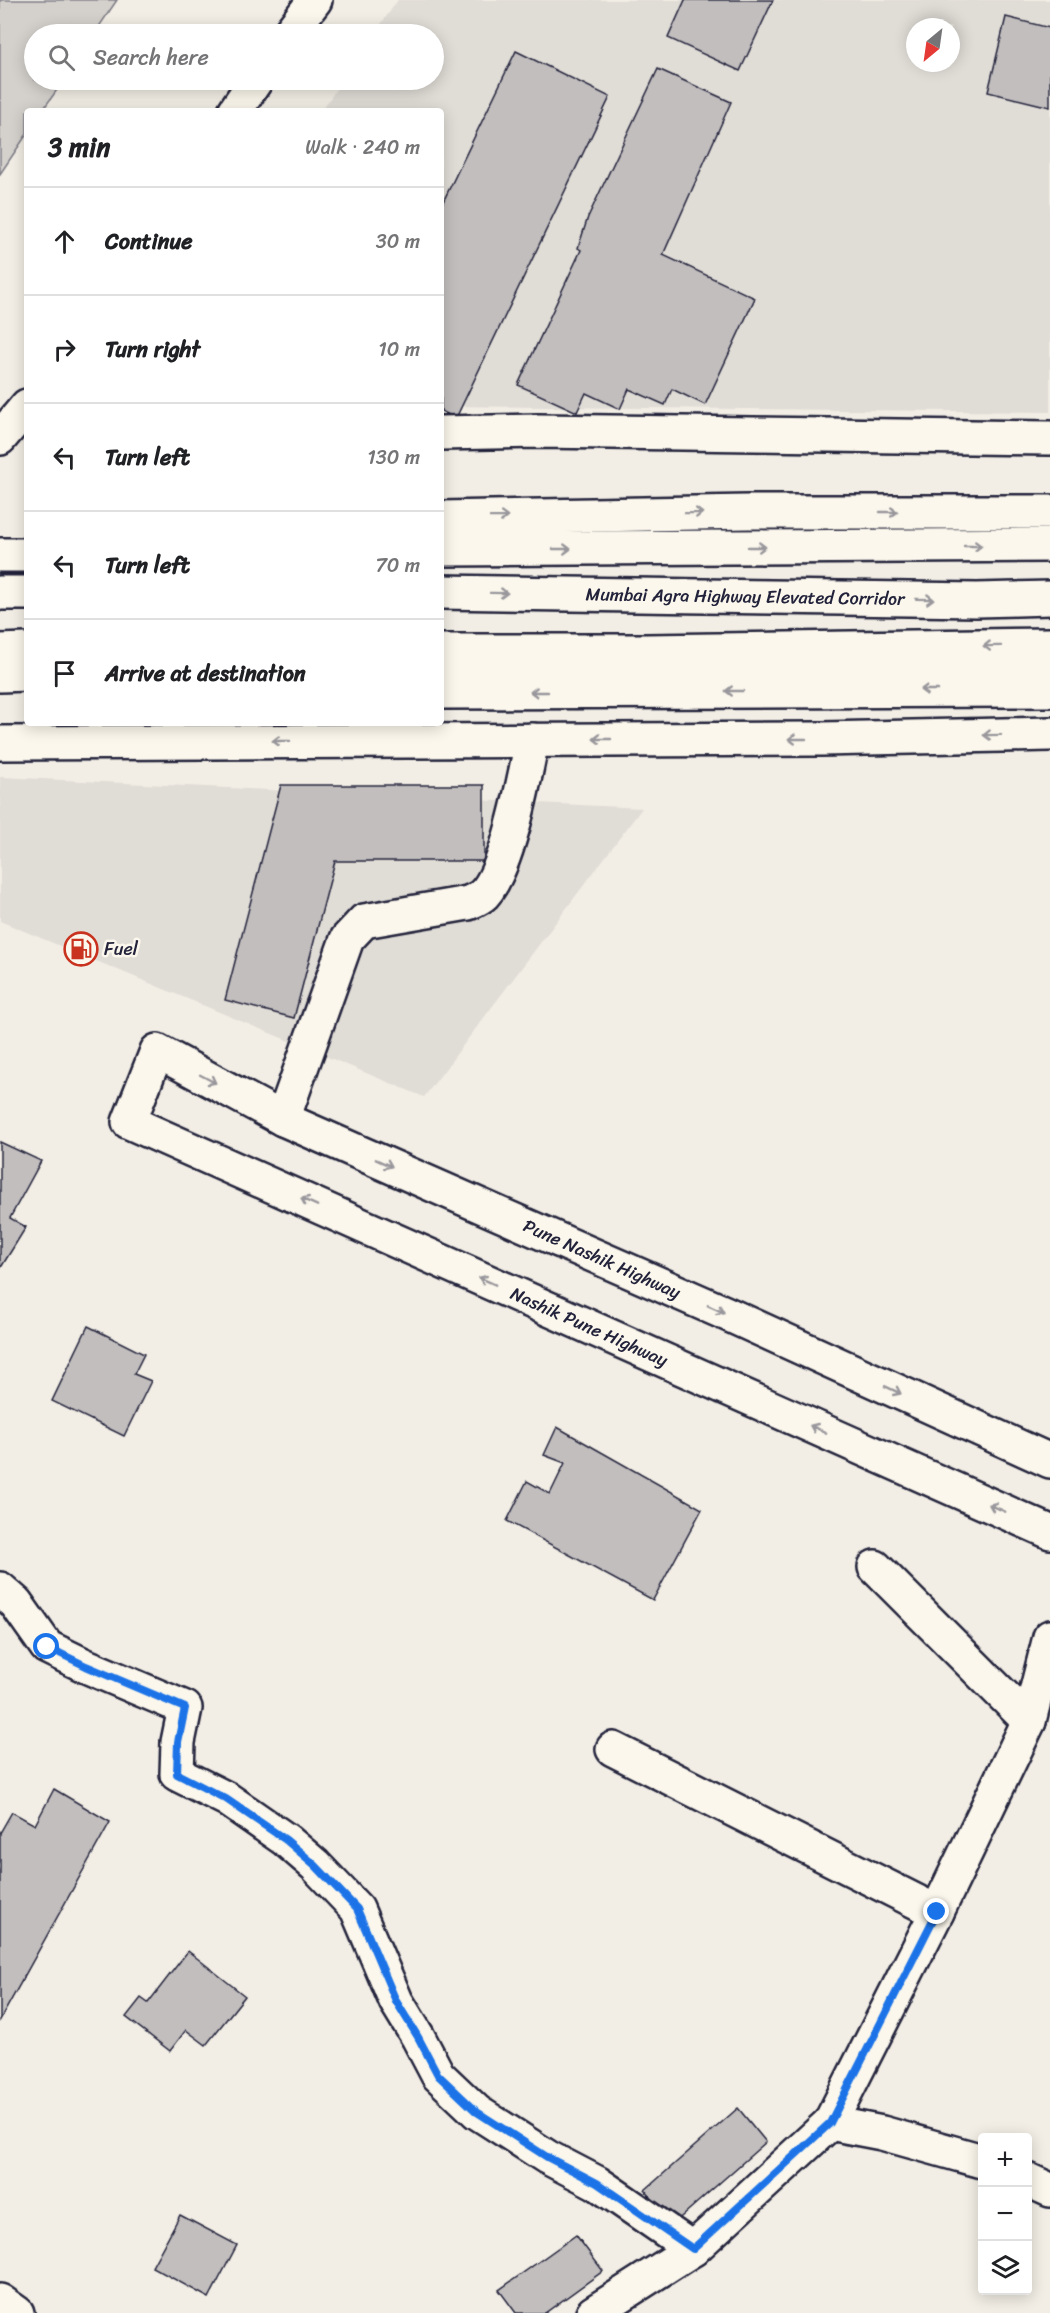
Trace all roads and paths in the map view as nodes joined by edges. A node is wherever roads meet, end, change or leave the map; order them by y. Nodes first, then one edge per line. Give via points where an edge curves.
1 (315, 0) edge
2 (297, 24) edge
3 (249, 90) edge
4 (237, 108) edge
5 (24, 410) edge
6 (444, 433) edge
7 (1050, 438) edge
8 (0, 439) edge
9 (24, 441) edge
10 (1050, 512) edge
11 (444, 518) edge
12 (1050, 545) edge
13 (444, 549) edge
14 (0, 555) edge
15 (24, 555) edge
16 (444, 592) edge
17 (0, 593) edge
18 (24, 593) edge
19 (1050, 598) edge
20 (1050, 645) edge
21 (24, 650) edge
22 (0, 651) edge
23 (444, 651) edge
24 (1050, 668) edge
25 (444, 671) edge
26 (24, 674) edge
27 (0, 675) edge
28 (1050, 690) edge
29 (444, 692) edge
30 (1050, 734) edge
31 (532, 740) junction
32 (0, 743) edge
33 (283, 1119) junction
34 (129, 1122) joint
35 (1050, 1461) edge
36 (1050, 1532) edge
37 (875, 1568) dead end
38 (0, 1589) edge
39 (1048, 1662) edge
40 (1029, 1721) junction
41 (613, 1749) dead end
42 (937, 1912) junction
43 (830, 2123) junction
44 (978, 2159) edge
45 (1032, 2182) edge
46 (1050, 2190) edge
47 (693, 2249) junction
48 (0, 2301) edge
49 (17, 2313) edge
50 (593, 2313) edge

1 - 2 main road
3 - 4 main road
5 - 8 main road
6 - 7 main road
8 - 9 main road
11 -> 10 main road
13 -> 12 main road
14 - 15 main road
16 -> 19 main road, Mumbai Agra Highway Elevated Corridor
17 - 18 main road
20 -> 23 main road
21 - 22 main road
24 - 25 main road
26 - 27 main road
28 -> 29 main road
30 -> 31 main road
31 -> 32 main road
31 - 33 main road via 521,796 496,877 483,895 468,903 364,921 347,939
34 -> 33 main road, Pune Nashik Highway via 157,1051
33 -> 35 main road, Pune Nashik Highway
36 -> 34 main road, Nashik Pune Highway
37 - 40 main road
38 - 47 main road via 16,1603 47,1647 185,1708 177,1774 226,1799 286,1840 357,1909 396,2001 438,2075 477,2112 547,2157 597,2183
39 - 40 main road
40 - 42 main road
41 - 42 main road
42 - 43 main road
43 - 44 main road
43 - 47 main road
45 - 46 main road
47 - 50 main road
48 - 49 main road

